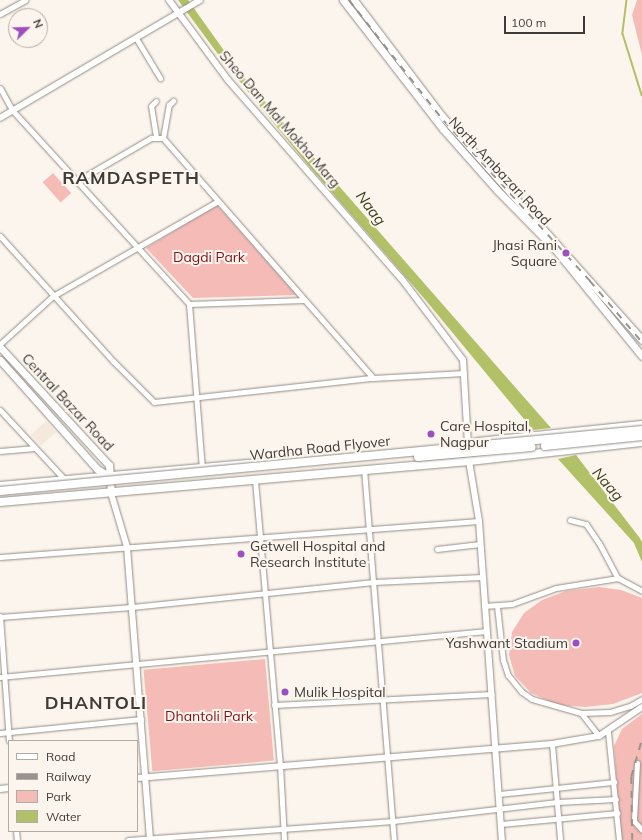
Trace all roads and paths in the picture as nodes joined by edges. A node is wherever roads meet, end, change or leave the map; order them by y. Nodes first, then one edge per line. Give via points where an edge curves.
1 (25, 0) edge
2 (169, 0) edge
3 (343, 0) edge
4 (354, 0) edge
5 (199, 1) edge
6 (178, 13) junction
7 (0, 14) edge
8 (136, 38) junction
9 (160, 78) dead end
10 (0, 88) edge
11 (156, 101) dead end
12 (173, 101) dead end
13 (13, 111) junction
14 (0, 118) edge
15 (156, 137) junction
16 (163, 138) junction
17 (77, 181) junction
18 (218, 201) junction
19 (0, 236) edge
20 (137, 247) junction
21 (53, 296) junction
22 (304, 300) junction
23 (611, 303) junction
24 (189, 304) junction
25 (605, 309) junction
26 (642, 340) edge
27 (0, 346) edge
28 (642, 356) edge
29 (0, 360) edge
30 (464, 373) junction
31 (373, 378) junction
32 (196, 397) junction
33 (0, 410) edge
34 (642, 425) edge
35 (642, 430) edge
36 (642, 436) edge
37 (642, 442) edge
38 (468, 443) junction
39 (35, 448) junction
40 (0, 451) edge
41 (470, 461) junction
42 (202, 468) junction
43 (364, 469) junction
44 (109, 476) junction
45 (65, 480) junction
46 (255, 480) junction
47 (0, 486) edge
48 (0, 491) edge
49 (111, 493) junction
50 (0, 496) edge
51 (0, 502) edge
52 (570, 520) dead end
53 (479, 521) junction
54 (369, 528) junction
55 (260, 537) junction
56 (480, 544) junction
57 (127, 547) junction
58 (437, 548) dead end
59 (0, 557) edge
60 (482, 577) junction
61 (618, 578) junction
62 (374, 582) junction
63 (642, 591) edge
64 (266, 594) junction
65 (484, 606) junction
66 (497, 606) junction
67 (132, 607) junction
68 (0, 617) edge
69 (487, 631) junction
70 (378, 642) junction
71 (270, 651) junction
72 (136, 665) junction
73 (2, 676) edge
74 (492, 694) junction
75 (383, 699) junction
76 (642, 699) edge
77 (274, 705) junction
78 (642, 707) edge
79 (581, 713) junction
80 (141, 719) junction
81 (9, 732) junction
82 (608, 732) junction
83 (0, 733) edge
84 (598, 736) junction
85 (9, 740) edge
86 (552, 744) junction
87 (497, 748) junction
88 (388, 756) junction
89 (637, 762) dead end
90 (280, 765) junction
91 (146, 777) junction
92 (138, 778) edge
93 (614, 782) junction
94 (556, 788) junction
95 (499, 794) junction
96 (616, 799) junction
97 (557, 802) junction
98 (500, 808) junction
99 (617, 813) junction
100 (559, 819) junction
101 (393, 821) junction
102 (501, 824) junction
103 (283, 827) junction
104 (642, 830) edge
105 (150, 839) edge
106 (128, 840) edge
107 (284, 840) edge
108 (394, 840) edge
109 (502, 840) edge
110 (560, 840) edge
111 (619, 840) edge

1 - 7 street
2 - 6 street, Sheo Dan Mal Mokha Marg
3 - 25 main road, North Ambazari Road via 443,129 554,249
4 - 23 main road, North Ambazari Road via 441,115
5 - 6 street
6 - 8 street
6 - 30 street, Sheo Dan Mal Mokha Marg via 228,80 425,308 458,351 463,360
8 - 9 street
8 - 13 street
10 - 13 street
11 - 15 street via 151,106
12 - 16 street via 169,105
13 - 14 street
13 - 17 street
15 - 16 street
15 - 17 street
16 - 18 street
17 - 20 street
18 - 20 street
18 - 22 street
19 - 21 street
20 - 21 street
20 - 24 street
21 - 27 street
21 - 32 street via 154,402
22 - 24 street
22 - 31 street
23 - 25 main road
23 - 26 main road, North Ambazari Road
24 - 32 street
25 - 28 main road, North Ambazari Road
27 - 44 main road, Central Bazar Road via 109,465
29 - 44 main road, Central Bazar Road via 97,469
30 - 31 street
30 - 38 street, Sheo Dan Mal Mokha Marg
31 - 32 street
32 - 42 street
33 - 39 street
34 - 38 main road
35 - 48 main road, Wardha Road Flyover, bridge
36 - 50 main road, Wardha Road Flyover, bridge
37 - 41 main road
38 - 41 street, Sheo Dan Mal Mokha Marg
38 - 42 main road
39 - 40 street
39 - 45 street
41 - 43 main road
41 - 53 street, Sheo Dan Mal Mokha Marg
42 - 44 main road
43 - 46 main road
43 - 54 street
44 - 45 main road
44 - 49 main road, Central Bazar Road
45 - 47 main road
46 - 49 main road
46 - 55 street
49 - 51 main road
49 - 57 street
52 - 61 street via 586,524 600,543
53 - 54 street
53 - 56 street, Sheo Dan Mal Mokha Marg
54 - 55 street
54 - 62 street
55 - 57 street
55 - 64 street
56 - 58 street
56 - 60 street, Sheo Dan Mal Mokha Marg
57 - 59 street
57 - 67 street
60 - 62 street
60 - 65 street, Sheo Dan Mal Mokha Marg
61 - 63 street
61 - 66 street via 556,588 512,604
62 - 64 street
62 - 70 street
64 - 67 street
64 - 71 street
65 - 66 street
65 - 69 street, Sheo Dan Mal Mokha Marg
66 - 79 street via 503,660 508,675 522,692 532,699
67 - 68 street
67 - 72 street
68 - 73 street
69 - 70 street
69 - 74 street, Sheo Dan Mal Mokha Marg
70 - 71 street
70 - 75 street
71 - 72 street
71 - 77 street
72 - 73 street
72 - 80 street
73 - 81 street
74 - 75 street
74 - 87 street, Sheo Dan Mal Mokha Marg
75 - 77 street
75 - 88 street
76 - 79 street via 610,712
77 - 90 street
78 - 82 street
79 - 84 street
80 - 81 street
80 - 91 street
81 - 83 street
81 - 85 street
82 - 84 street
82 - 93 street
84 - 86 street
86 - 87 street
86 - 94 street
87 - 88 street
87 - 95 street, Sheo Dan Mal Mokha Marg
88 - 90 street
88 - 101 street
89 - 104 street via 634,821
90 - 91 street
90 - 103 street
91 - 92 street
91 - 105 street
93 - 94 street
93 - 96 street
94 - 95 street
94 - 97 street
95 - 98 street, Sheo Dan Mal Mokha Marg
96 - 97 street
96 - 99 street
97 - 98 street
97 - 100 street
98 - 101 street
98 - 102 street, Sheo Dan Mal Mokha Marg
99 - 100 street
99 - 111 street
100 - 102 street
100 - 110 street
101 - 103 street
101 - 108 street
102 - 109 street, Sheo Dan Mal Mokha Marg
103 - 105 street
103 - 107 street
105 - 106 street

